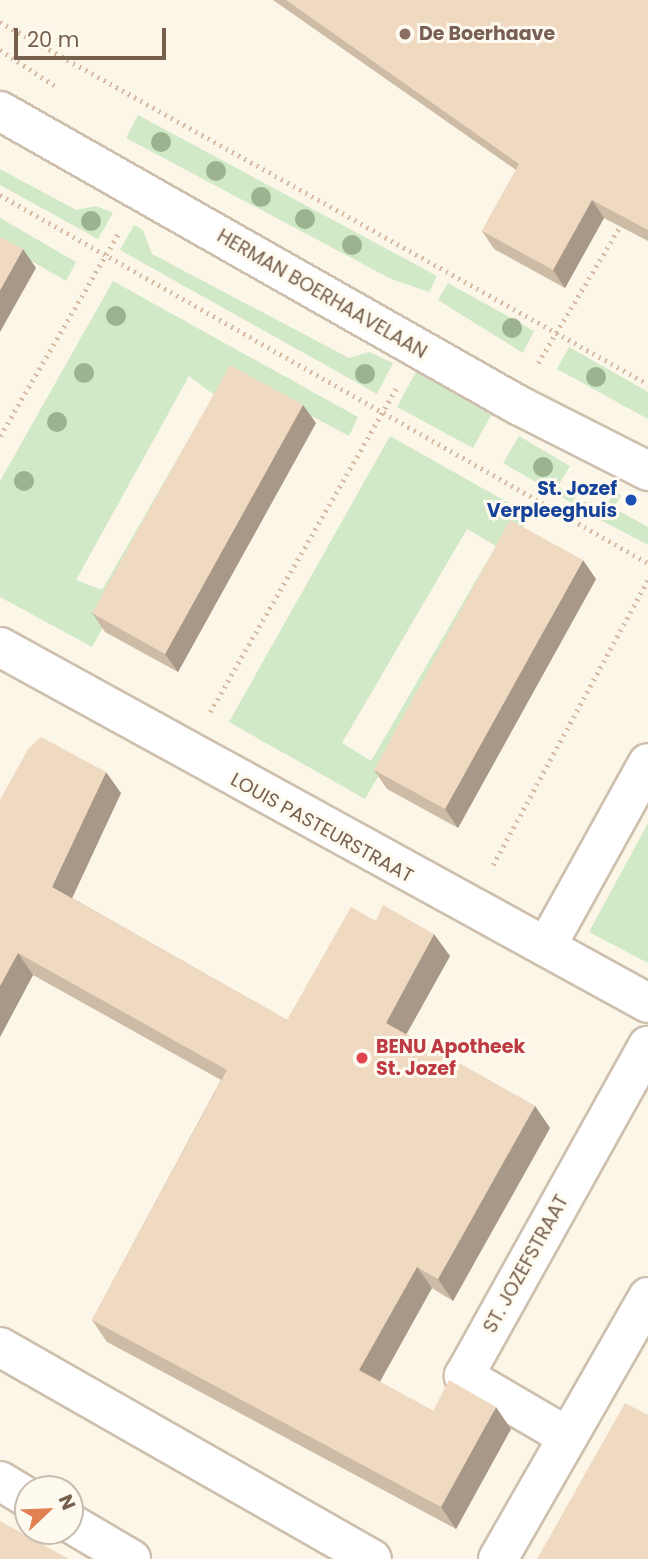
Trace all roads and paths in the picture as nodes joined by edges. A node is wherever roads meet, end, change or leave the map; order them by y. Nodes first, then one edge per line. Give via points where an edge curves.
1 (0, 22) edge
2 (0, 111) edge
3 (0, 195) edge
4 (628, 212) edge
5 (107, 253) junction
6 (555, 335) junction
7 (536, 367) dead end
8 (648, 384) edge
9 (381, 416) junction
10 (0, 436) edge
11 (648, 471) edge
12 (648, 563) edge
13 (648, 580) edge
14 (0, 647) edge
15 (187, 753) junction
16 (648, 763) edge
17 (470, 909) junction
18 (546, 947) junction
19 (648, 1003) edge
20 (648, 1046) edge
21 (648, 1297) edge
22 (0, 1347) edge
23 (568, 1437) junction
24 (84, 1531) edge
25 (131, 1559) edge
26 (372, 1559) edge
27 (498, 1559) edge

1 - 6 path
2 - 11 street, HERMAN BOERHAAVELAAN via 517,405
3 - 5 path
4 - 6 path
5 - 9 path
5 - 10 path
6 - 7 path
6 - 8 path
9 - 12 path
9 - 15 path
13 - 17 path
14 - 15 street, LOUIS PASTEURSTRAAT
15 - 17 street, LOUIS PASTEURSTRAAT
16 - 18 street
17 - 18 street, LOUIS PASTEURSTRAAT
18 - 19 street, LOUIS PASTEURSTRAAT
20 - 23 street, ST. JOZEFSTRAAT via 464,1376
21 - 23 street
22 - 26 street
23 - 27 street
24 - 25 street

